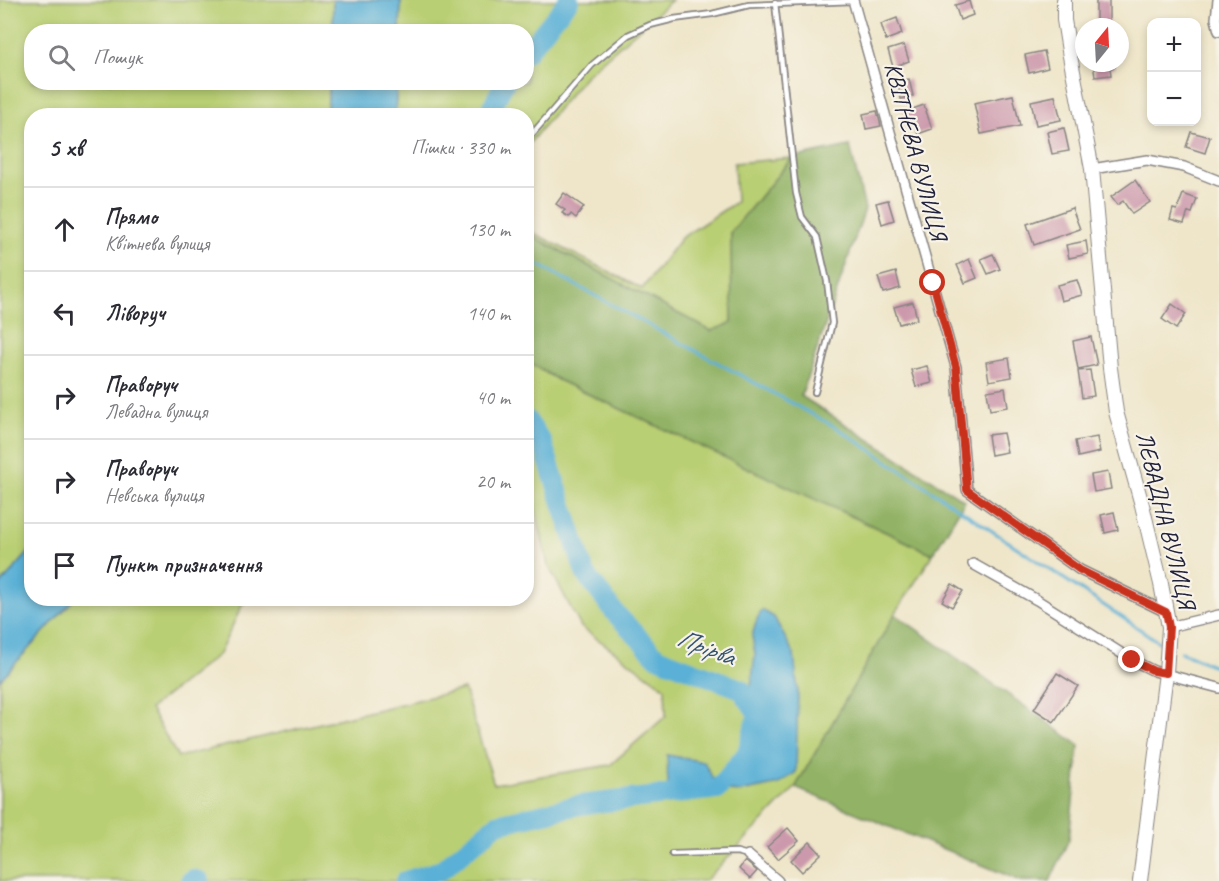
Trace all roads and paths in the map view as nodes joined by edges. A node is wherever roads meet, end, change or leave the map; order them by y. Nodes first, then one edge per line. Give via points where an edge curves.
1 (856, 0) edge
2 (1064, 0) edge
3 (1218, 0) edge
4 (776, 3) junction
5 (1219, 30) edge
6 (534, 132) edge
7 (1092, 169) junction
8 (1219, 181) edge
9 (815, 392) dead end
10 (973, 564) dead end
11 (1166, 612) junction
12 (1219, 615) edge
13 (1169, 627) junction
14 (1166, 673) junction
15 (1219, 688) edge
16 (672, 854) dead end
17 (748, 855) joint
18 (778, 881) edge
19 (1140, 881) edge

1 - 4 lane
1 - 11 street, КВІТНЕВА ВУЛИЦЯ via 956,367 967,490 1080,570
2 - 7 street, ЛЕВАДНА ВУЛИЦЯ via 1067,40
3 - 5 street
4 - 6 lane via 675,19 628,35 592,64
4 - 9 lane via 796,193 802,217 817,237 832,323
7 - 8 street via 1148,160 1184,167
7 - 11 street, ЛЕВАДНА ВУЛИЦЯ via 1116,412
10 - 14 street via 1132,660
11 - 13 street, ЛЕВАДНА ВУЛИЦЯ
12 - 13 street
13 - 14 street, ЛЕВАДНА ВУЛИЦЯ
14 - 15 street
14 - 19 street, ЛЕВАДНА ВУЛИЦЯ
16 - 17 lane
17 - 18 street

